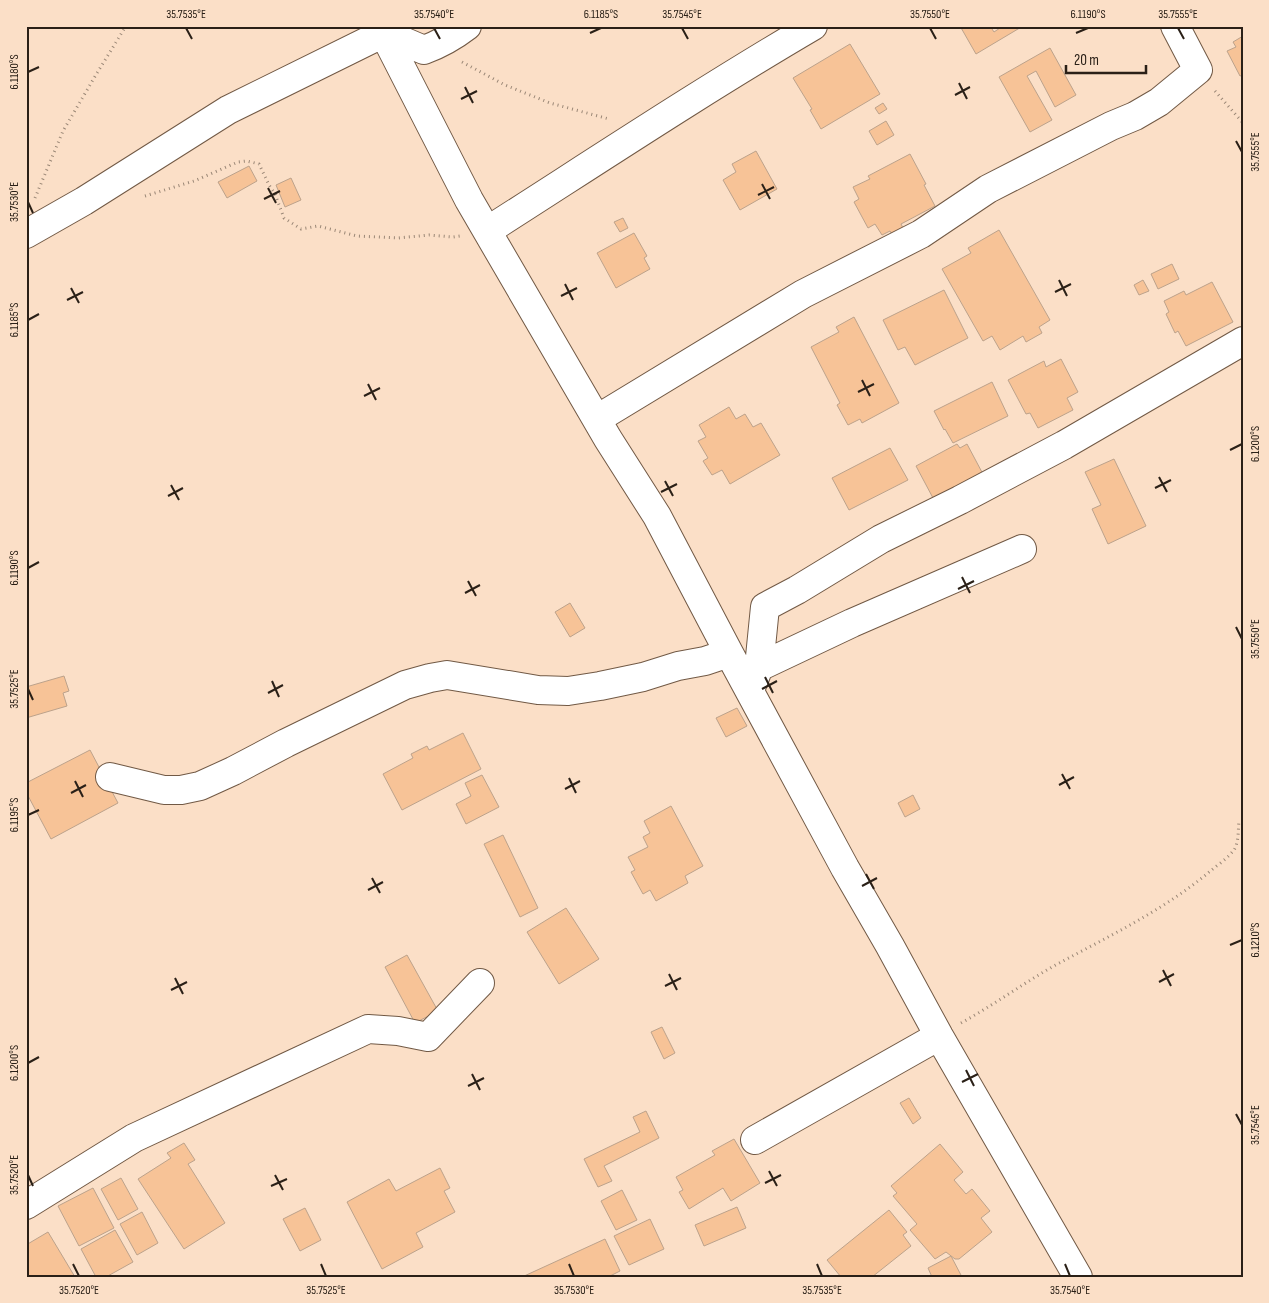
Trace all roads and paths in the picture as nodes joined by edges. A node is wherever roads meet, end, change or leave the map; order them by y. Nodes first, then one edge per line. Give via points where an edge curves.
1 (126, 26) edge
2 (467, 26) edge
3 (813, 26) edge
4 (1175, 26) edge
5 (382, 30) edge
6 (433, 47) junction
7 (1198, 70) junction
8 (1243, 123) edge
9 (651, 126) junction
10 (138, 198) dead end
11 (30, 204) dead end
12 (487, 231) junction
13 (26, 234) edge
14 (1243, 341) edge
15 (596, 419) junction
16 (1022, 549) dead end
17 (729, 653) junction
18 (754, 678) junction
19 (110, 776) dead end
20 (1240, 820) dead end
21 (480, 983) dead end
22 (939, 1036) junction
23 (755, 1140) dead end
24 (26, 1205) edge
25 (1078, 1277) edge

1 - 11 path via 63,131
2 - 6 street
3 - 9 street
4 - 7 street
5 - 6 street via 424,50
5 - 12 street
5 - 13 street via 228,110
6 - 9 path via 506,85 550,103 630,124
7 - 8 path
7 - 15 street via 1159,102 1135,116 988,189 921,234 803,294
9 - 12 street
10 - 12 path via 247,161 259,164 284,218 301,229 318,226 357,236 398,238 453,237
12 - 15 street
14 - 18 street via 1064,445 881,539 765,607
15 - 17 street via 656,516
16 - 18 street via 852,623
17 - 18 street
17 - 19 street via 705,662 568,691 538,690 448,675 430,678 405,685 200,786 164,790
18 - 22 street via 845,868
20 - 22 path via 1234,850 1190,888
21 - 24 street via 428,1037 368,1029 134,1138
22 - 23 street
22 - 25 street

